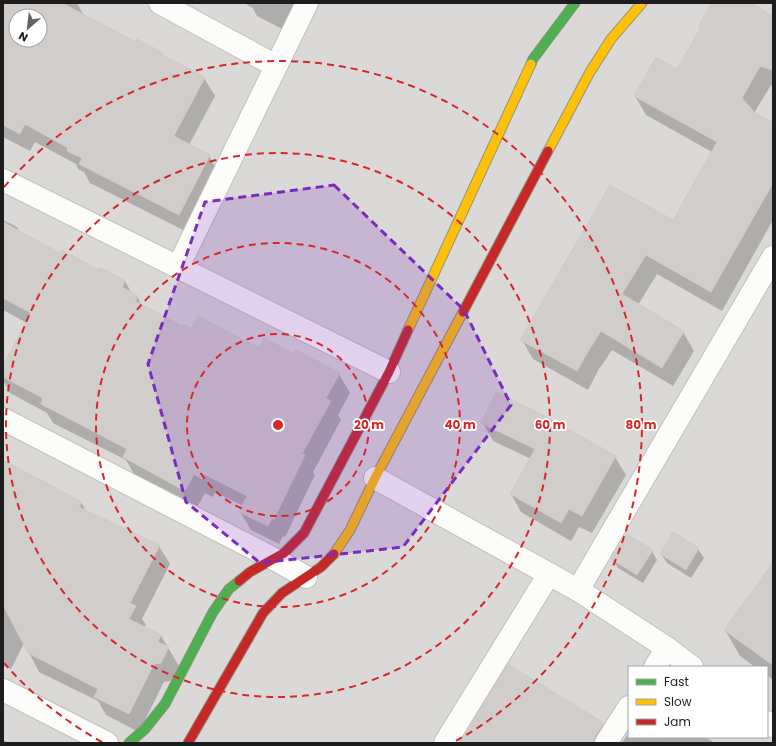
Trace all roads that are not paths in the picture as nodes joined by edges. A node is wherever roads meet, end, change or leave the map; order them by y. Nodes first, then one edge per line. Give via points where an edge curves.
1 (160, 3) edge
2 (307, 3) edge
3 (575, 3) edge
4 (642, 3) edge
5 (276, 66) junction
6 (3, 180) edge
7 (772, 263) edge
8 (178, 267) junction
9 (389, 372) junction
10 (3, 419) edge
11 (375, 478) junction
12 (274, 559) junction
13 (549, 574) junction
14 (306, 577) junction
15 (578, 590) junction
16 (667, 648) junction
17 (656, 666) edge
18 (691, 666) edge
19 (3, 690) edge
20 (628, 709) edge
21 (107, 743) edge
22 (129, 743) edge
23 (188, 743) edge
24 (445, 743) edge
25 (606, 743) edge

1 - 5 street
2 - 5 street
3 - 9 street via 533,59
4 - 11 street via 611,39 590,72
5 - 8 street
6 - 8 street
7 - 15 street
8 - 9 street
9 - 12 street via 304,533 284,553
10 - 12 street
11 - 13 street
11 - 14 street via 345,539 331,559
12 - 14 street
12 - 22 street via 250,572 229,589 214,612 166,704 146,730
13 - 15 street
13 - 24 street
14 - 23 street via 286,590 257,622
15 - 16 street
16 - 17 street
16 - 18 street
19 - 21 street
20 - 25 street

